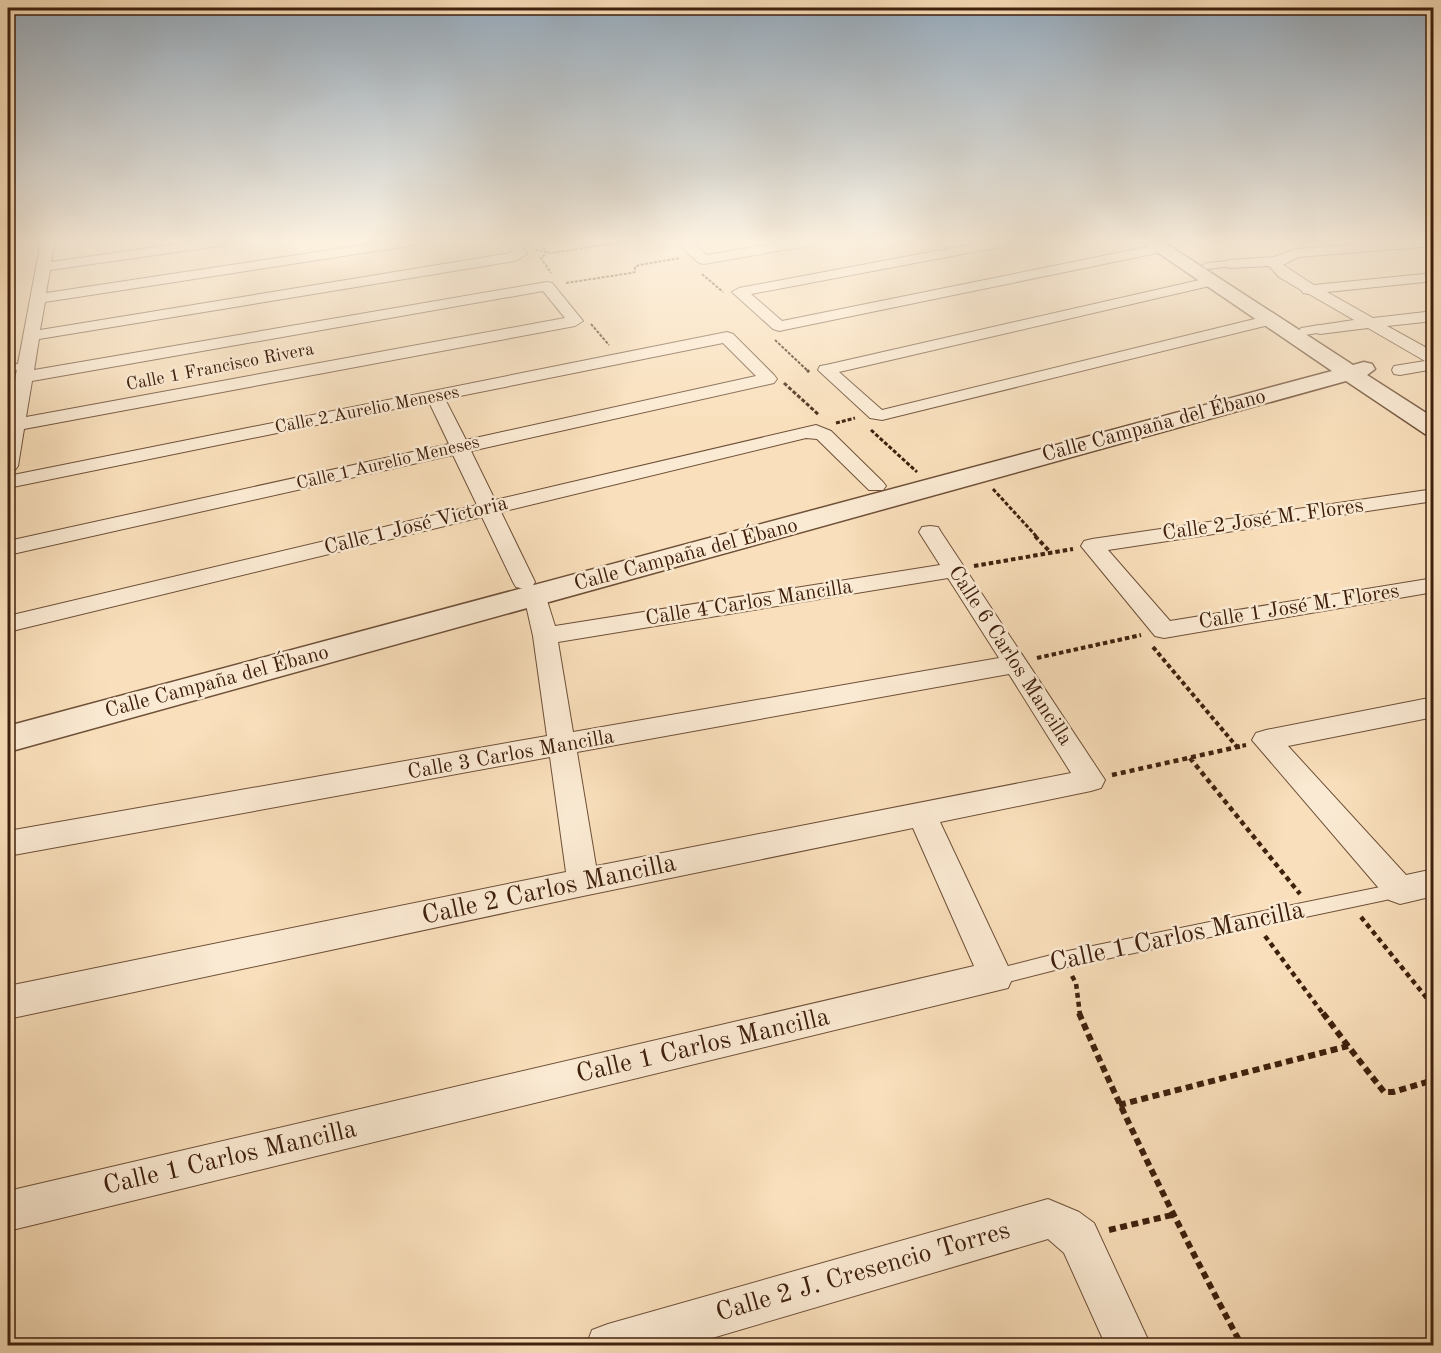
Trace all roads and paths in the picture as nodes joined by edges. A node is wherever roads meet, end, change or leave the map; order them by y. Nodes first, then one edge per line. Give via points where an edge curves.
1 (36, 304) edge
2 (210, 304) edge
3 (433, 304) edge
4 (562, 304) edge
5 (753, 304) edge
6 (879, 304) edge
7 (1086, 304) edge
8 (1250, 304) edge
9 (1266, 304) edge
10 (1337, 304) edge
11 (1434, 316) edge
12 (1271, 320) junction
13 (1371, 323) junction
14 (1312, 330) junction
15 (30, 336) junction
16 (1434, 359) edge
17 (1434, 364) edge
18 (1338, 367) junction
19 (18, 370) edge
20 (1400, 370) dead end
21 (768, 379) junction
22 (435, 396) junction
23 (1434, 417) edge
24 (876, 419) junction
25 (12, 427) edge
26 (1434, 429) edge
27 (824, 430) junction
28 (459, 447) junction
29 (8, 466) edge
30 (979, 474) junction
31 (920, 475) junction
32 (8, 482) edge
33 (876, 486) junction
34 (1434, 495) edge
35 (489, 508) junction
36 (930, 532) dead end
37 (727, 535) junction
38 (1092, 546) junction
39 (8, 548) edge
40 (1051, 553) junction
41 (953, 570) junction
42 (1434, 585) edge
43 (530, 589) junction
44 (8, 624) edge
45 (1164, 630) junction
46 (545, 636) junction
47 (1013, 664) junction
48 (1434, 707) edge
49 (8, 722) edge
50 (8, 739) edge
51 (1266, 740) junction
52 (562, 746) junction
53 (1190, 758) junction
54 (1091, 780) junction
55 (921, 813) junction
56 (8, 843) edge
57 (583, 882) junction
58 (1434, 882) edge
59 (1400, 890) junction
60 (1349, 902) junction
61 (1312, 909) junction
62 (1255, 922) junction
63 (1063, 960) junction
64 (996, 977) junction
65 (8, 1003) edge
66 (1434, 1007) edge
67 (1348, 1046) junction
68 (1434, 1080) edge
69 (1119, 1105) junction
70 (8, 1211) edge
71 (1172, 1215) junction
72 (1064, 1228) junction
73 (608, 1346) edge
74 (1129, 1346) edge
75 (1242, 1346) edge

1 - 15 street
2 - 15 street
3 - 19 street
4 - 25 street, Calle 1 Francisco Rivera via 575,321
5 - 6 street via 779,326
7 - 24 street via 827,369
8 - 12 street
9 - 14 street
10 - 13 street
11 - 13 street
12 - 18 street
12 - 24 street
13 - 14 street
13 - 16 street
14 - 18 street
15 - 19 street
17 - 20 street
18 - 23 street
18 - 26 street
18 - 30 street, Calle Campaña del Ébano
18 - 31 street, Calle Campaña del Ébano
19 - 25 street
21 - 22 street, Calle 2 Aurelio Meneses via 727,337
21 - 27 path via 780,380
21 - 28 street, Calle 1 Aurelio Meneses
22 - 28 street
22 - 32 street, Calle 2 Aurelio Meneses
24 - 27 path
24 - 31 path
25 - 29 street
27 - 33 street
27 - 35 street, Calle 1 José Victoria
28 - 35 street
28 - 39 street, Calle 1 Aurelio Meneses
30 - 37 street, Calle Campaña del Ébano
30 - 40 path
31 - 33 street, Calle Campaña del Ébano
33 - 37 street, Calle Campaña del Ébano
34 - 38 street, Calle 2 José M. Flores
35 - 43 street
35 - 44 street, Calle 1 José Victoria
36 - 41 street, Calle 6 Carlos Mancilla
37 - 43 street, Calle Campaña del Ébano
38 - 40 path
38 - 45 street
40 - 41 path
41 - 46 street, Calle 4 Carlos Mancilla
41 - 47 street, Calle 6 Carlos Mancilla
42 - 45 street, Calle 1 José M. Flores
43 - 46 street
43 - 49 street, Calle Campaña del Ébano
43 - 50 street, Calle Campaña del Ébano
45 - 47 path
46 - 52 street
47 - 52 street, Calle 3 Carlos Mancilla
47 - 54 street, Calle 6 Carlos Mancilla
48 - 51 street
51 - 53 path
51 - 59 street
52 - 56 street, Calle 3 Carlos Mancilla
52 - 57 street
53 - 54 path
53 - 61 path
54 - 55 street, Calle 2 Carlos Mancilla
55 - 57 street, Calle 2 Carlos Mancilla
55 - 64 street
57 - 65 street, Calle 2 Carlos Mancilla
58 - 59 street
59 - 60 lane, Calle 1 Carlos Mancilla
60 - 61 lane, Calle 1 Carlos Mancilla
60 - 66 path
61 - 62 lane, Calle 1 Carlos Mancilla
62 - 63 lane, Calle 1 Carlos Mancilla
62 - 67 path
63 - 64 lane, Calle 1 Carlos Mancilla
63 - 69 path via 1076,983 1078,1010
64 - 70 street, Calle 1 Carlos Mancilla
67 - 68 path via 1384,1092
67 - 69 path
69 - 71 path
71 - 72 path
71 - 75 path
72 - 73 street, Calle 2 J. Cresencio Torres
72 - 74 street

